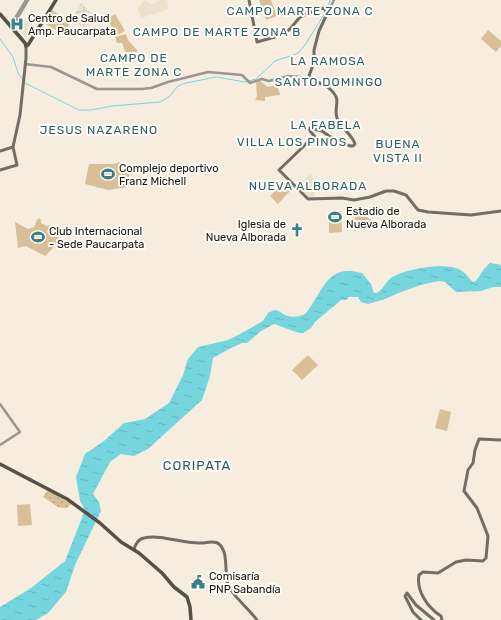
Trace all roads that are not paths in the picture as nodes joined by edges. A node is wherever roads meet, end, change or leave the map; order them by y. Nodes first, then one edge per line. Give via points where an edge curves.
1 (27, 0) edge
2 (55, 0) edge
3 (249, 0) edge
4 (334, 0) edge
5 (326, 11) junction
6 (0, 14) edge
7 (11, 26) junction
8 (27, 45) junction
9 (25, 64) junction
10 (327, 86) junction
11 (13, 147) junction
12 (0, 151) edge
13 (0, 170) edge
14 (501, 211) edge
15 (0, 404) edge
16 (501, 440) edge
17 (0, 445) edge
18 (0, 464) edge
19 (134, 549) junction
20 (191, 620) edge
21 (257, 620) edge
22 (421, 620) edge
23 (434, 620) edge
24 (442, 620) edge

1 - 7 street
2 - 8 main road
3 - 5 main road via 257,42 282,35 300,17
4 - 5 street
5 - 10 main road via 309,74 312,79
6 - 7 main road
7 - 8 main road
8 - 9 main road
9 - 10 street via 51,67 97,89 151,88 208,72 242,75 247,82 252,83 262,79 269,81 288,76 300,77
9 - 11 main road via 18,127
10 - 14 main road via 338,100 338,120 355,144 350,146 322,131 310,128 316,138 280,170 308,199 357,199 394,191 406,195 418,210 428,212 471,215
11 - 12 main road
11 - 13 main road via 17,165
15 - 17 street via 20,432
16 - 24 main road via 479,439 464,491 477,508 488,536 487,556 483,561 467,560 438,573 420,574 419,581 426,603 441,616
18 - 19 main road via 62,496 100,523 121,542
19 - 20 main road via 187,598
19 - 21 main road via 138,541 145,538 218,543 224,554 228,585
22 - 23 main road via 413,612 405,596 407,593 416,605

